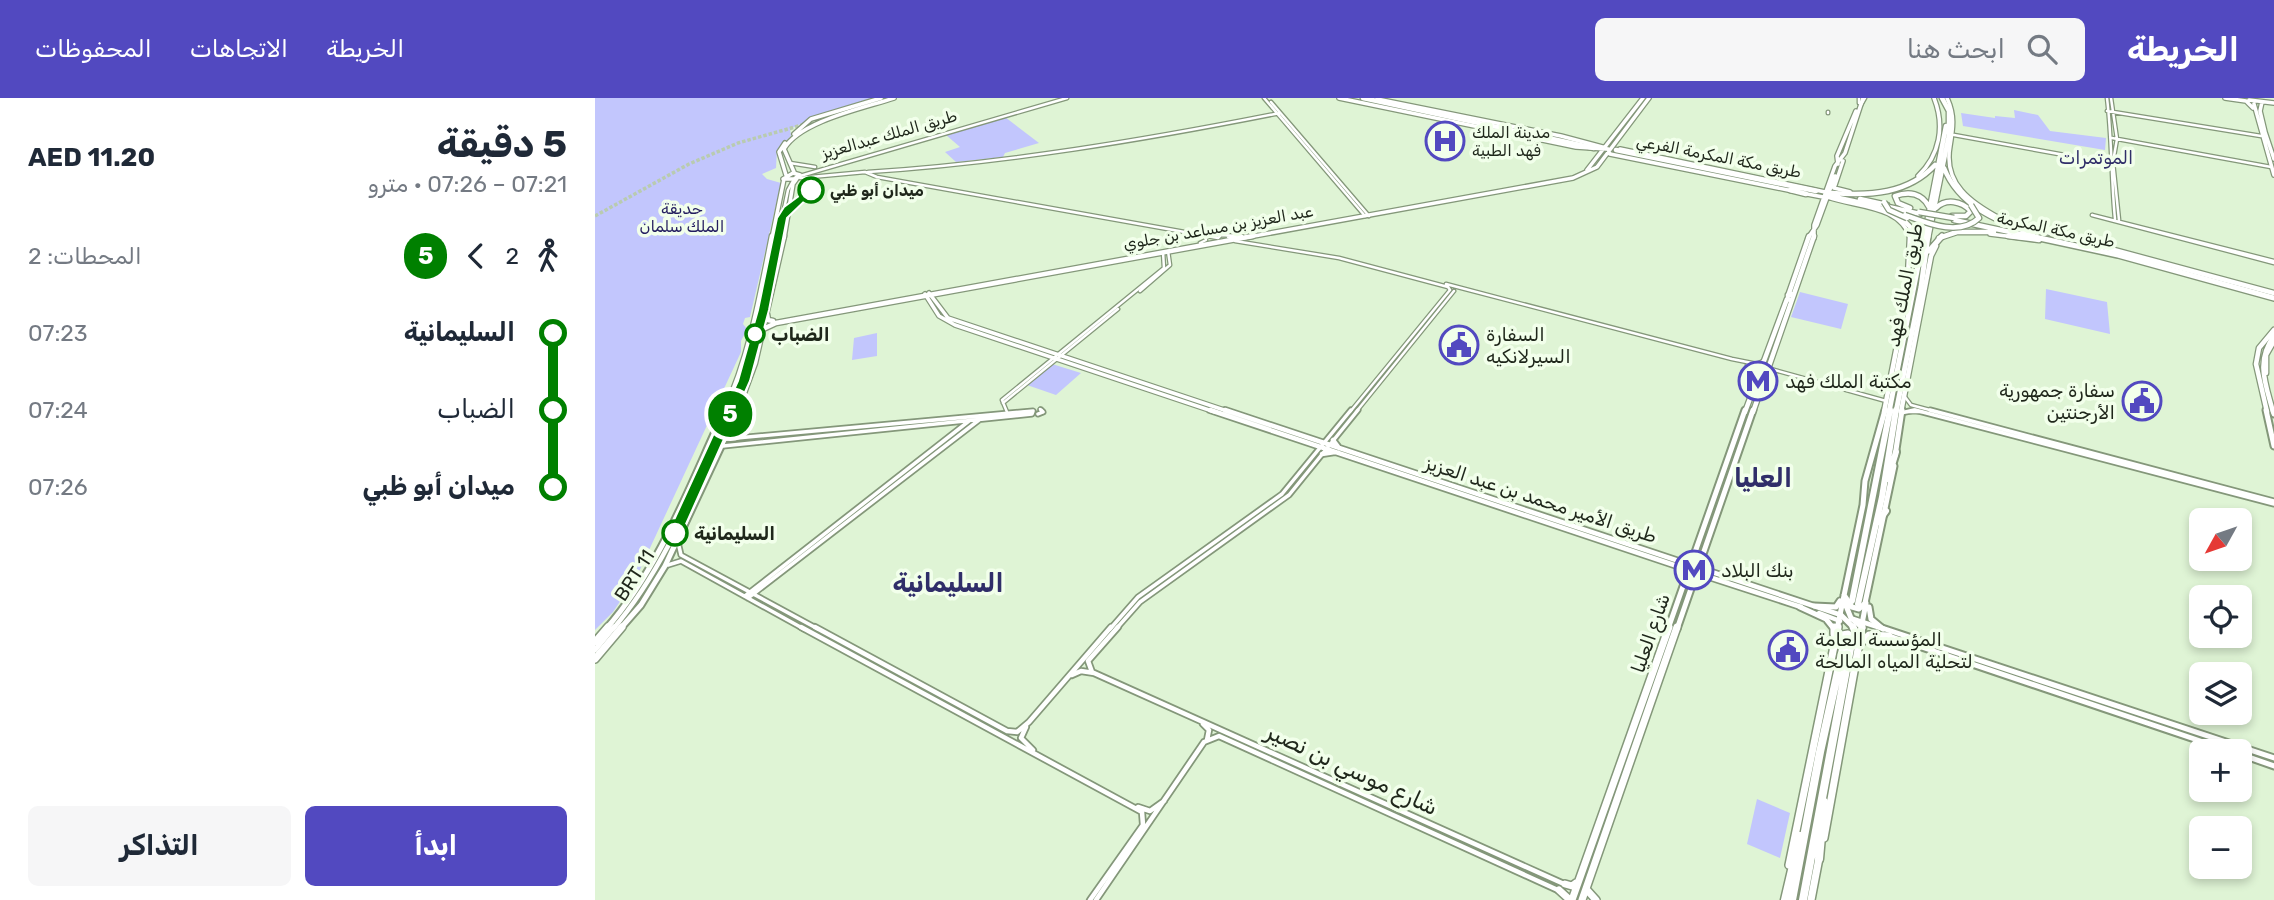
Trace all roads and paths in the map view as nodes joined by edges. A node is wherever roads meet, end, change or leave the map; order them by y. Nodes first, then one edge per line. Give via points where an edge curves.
1 (883, 98) edge
2 (892, 98) edge
3 (1058, 98) edge
4 (1067, 98) edge
5 (1266, 98) edge
6 (1339, 98) edge
7 (1364, 98) edge
8 (1373, 98) edge
9 (1646, 98) edge
10 (1940, 98) edge
11 (2107, 98) edge
12 (2112, 98) edge
13 (2223, 98) edge
14 (2238, 98) edge
15 (1861, 100) edge
16 (2254, 101) edge
17 (2274, 102) edge
18 (1385, 103) junction
19 (1422, 108) junction
20 (2109, 111) junction
21 (2260, 111) junction
22 (1279, 114) junction
23 (1454, 114) junction
24 (1854, 114) junction
25 (1420, 115) junction
26 (1846, 115) dead end
27 (1954, 119) joint
28 (1457, 122) junction
29 (1941, 123) junction
30 (1489, 124) junction
31 (1214, 127) junction
32 (1498, 128) junction
33 (1618, 131) junction
34 (1515, 132) junction
35 (1525, 132) junction
36 (2265, 132) junction
37 (1950, 135) junction
38 (1561, 136) junction
39 (2261, 136) junction
40 (2111, 138) junction
41 (2117, 139) junction
42 (1583, 141) junction
43 (1563, 144) junction
44 (2265, 145) junction
45 (1571, 146) junction
46 (1607, 149) junction
47 (1637, 152) junction
48 (1845, 153) junction
49 (1650, 155) junction
50 (1622, 156) junction
51 (1837, 156) junction
52 (2274, 159) edge
53 (1647, 161) junction
54 (1940, 161) junction
55 (787, 162) junction
56 (1838, 163) junction
57 (2112, 163) junction
58 (2271, 165) junction
59 (1709, 169) junction
60 (895, 170) junction
61 (817, 171) junction
62 (865, 172) junction
63 (1715, 172) junction
64 (1725, 172) junction
65 (1945, 173) junction
66 (1928, 174) junction
67 (2274, 175) edge
68 (797, 176) junction
69 (887, 177) junction
70 (785, 178) junction
71 (1804, 186) junction
72 (1794, 187) junction
73 (791, 189) junction
74 (1879, 190) joint
75 (1816, 191) junction
76 (1850, 192) junction
77 (1806, 194) junction
78 (1829, 194) junction
79 (1969, 198) joint
80 (1847, 201) junction
81 (1933, 209) junction
82 (1920, 212) junction
83 (1365, 214) junction
84 (1952, 218) junction
85 (2117, 219) junction
86 (1172, 228) junction
87 (775, 229) junction
88 (1976, 231) junction
89 (784, 232) junction
90 (1204, 235) junction
91 (1263, 235) junction
92 (2038, 235) junction
93 (1243, 238) junction
94 (1226, 239) junction
95 (2070, 240) junction
96 (2049, 241) junction
97 (1258, 242) junction
98 (1809, 242) junction
99 (1200, 243) junction
100 (2059, 244) junction
101 (776, 250) junction
102 (1166, 252) junction
103 (1154, 253) junction
104 (2121, 254) junction
105 (2134, 259) junction
106 (2274, 262) edge
107 (1920, 265) junction
108 (777, 267) junction
109 (2192, 269) junction
110 (765, 274) junction
111 (2199, 278) junction
112 (1921, 287) junction
113 (1452, 288) junction
114 (1913, 290) junction
115 (927, 295) junction
116 (2274, 296) edge
117 (1790, 297) junction
118 (1922, 310) junction
119 (1904, 312) junction
120 (767, 314) junction
121 (763, 329) junction
122 (2274, 331) edge
123 (2274, 341) edge
124 (1055, 358) junction
125 (1749, 364) junction
126 (1762, 367) junction
127 (2260, 372) junction
128 (1758, 376) junction
129 (736, 386) junction
130 (745, 393) junction
131 (2270, 396) junction
132 (1905, 397) junction
133 (1886, 401) junction
134 (2265, 405) junction
135 (1916, 408) junction
136 (1007, 412) junction
137 (1901, 413) junction
138 (2274, 414) edge
139 (980, 419) junction
140 (971, 420) junction
141 (968, 425) junction
142 (721, 432) junction
143 (726, 439) junction
144 (735, 441) junction
145 (1314, 442) junction
146 (1328, 444) junction
147 (1738, 444) junction
148 (1873, 444) junction
149 (723, 446) junction
150 (2274, 446) edge
151 (1338, 450) junction
152 (1896, 452) junction
153 (1320, 454) junction
154 (1877, 470) junction
155 (707, 479) junction
156 (692, 480) junction
157 (1427, 482) junction
158 (1441, 482) junction
159 (1884, 486) junction
160 (2273, 503) edge
161 (1886, 511) junction
162 (1537, 519) junction
163 (1552, 519) junction
164 (1872, 533) junction
165 (678, 542) junction
166 (665, 566) junction
167 (1692, 570) junction
168 (1846, 585) junction
169 (1869, 586) junction
170 (752, 593) junction
171 (1844, 595) junction
172 (747, 597) junction
173 (1814, 606) junction
174 (1800, 607) junction
175 (1840, 618) junction
176 (1851, 621) junction
177 (1863, 625) junction
178 (1883, 629) junction
179 (1889, 636) junction
180 (595, 642) edge
181 (1835, 647) junction
182 (595, 650) edge
183 (595, 659) edge
184 (1832, 661) junction
185 (1856, 663) junction
186 (1094, 673) junction
187 (1657, 674) junction
188 (1070, 676) junction
189 (1651, 689) junction
190 (1196, 720) junction
191 (1029, 722) junction
192 (2194, 739) edge
193 (1207, 740) junction
194 (1034, 752) junction
195 (2252, 758) edge
196 (2274, 758) edge
197 (2274, 766) edge
198 (1823, 793) junction
199 (1170, 794) junction
200 (1133, 805) junction
201 (1809, 807) junction
202 (1819, 859) junction
203 (1579, 877) junction
204 (1588, 884) junction
205 (1571, 895) edge
206 (1090, 900) edge
207 (1096, 900) edge
208 (1596, 900) edge
209 (1785, 900) edge
210 (1792, 900) edge
211 (1803, 900) edge
212 (1811, 900) edge

1 - 2 main road via 826,117
1 - 55 main road via 803,124 779,149
2 - 55 main road via 804,129 785,148
3 - 61 main road, طريق الملك عبدالعزيز
4 - 61 main road, طريق الملك عبدالعزيز
5 - 22 street
6 - 25 main road
7 - 18 highway
7 - 25 highway
7 - 32 highway
8 - 19 main road, طريق مكة المكرمة الفرعي
9 - 33 main road, عبد العزيز بن مساعد بن جلوي
9 - 46 main road, عبد العزيز بن مساعد بن جلوي
10 - 27 main road
10 - 29 main road
10 - 37 highway, طريق الملك فهد via 1949,111
11 - 20 street
12 - 20 street
13 - 16 main road
13 - 16 main road
14 - 16 main road
15 - 24 main road, شارع العليا
15 - 48 main road, شارع العليا
16 - 17 main road
16 - 21 main road
16 - 36 main road
16 - 39 main road
16 - 44 main road
17 - 21 main road via 2261,103
18 - 19 highway
18 - 30 highway
19 - 23 main road, طريق مكة المكرمة الفرعي
20 - 39 street
20 - 40 street
20 - 41 street
21 - 36 main road
22 - 31 street
22 - 31 street
22 - 83 street
23 - 30 highway
23 - 38 main road, طريق مكة المكرمة الفرعي
24 - 26 main road
24 - 51 main road, شارع العليا
25 - 28 main road
27 - 37 highway
28 - 32 highway
28 - 43 main road
29 - 37 highway
29 - 74 main road via 1929,167 1912,180
30 - 35 highway
31 - 60 street
32 - 34 highway
33 - 42 main road via 1604,144
33 - 46 main road, عبد العزيز بن مساعد بن جلوي
34 - 35 highway via 1596,147
34 - 43 highway
35 - 38 highway
36 - 52 main road
37 - 54 highway, طريق الملك فهد
37 - 57 street
37 - 79 main road via 1949,171
38 - 42 main road, طريق مكة المكرمة الفرعي
39 - 44 main road
40 - 41 street
40 - 57 street
41 - 57 street
41 - 58 street
42 - 45 main road via 1601,148
42 - 46 main road, طريق مكة المكرمة الفرعي
43 - 45 main road
44 - 58 main road
45 - 46 main road via 1596,152
46 - 47 main road, طريق مكة المكرمة الفرعي
46 - 50 main road, طريق مكة المكرمة الفرعي
46 - 50 main road via 1610,155
46 - 83 main road, عبد العزيز بن مساعد بن جلوي via 1587,170 1575,175
47 - 49 main road
47 - 71 main road, طريق مكة المكرمة الفرعي
48 - 56 main road, شارع العليا
48 - 76 main road via 1834,188
49 - 50 main road via 1612,150
49 - 59 main road
50 - 53 main road, طريق مكة المكرمة الفرعي
51 - 56 main road, شارع العليا
51 - 75 main road via 1826,187
53 - 63 highway
53 - 77 main road, طريق مكة المكرمة الفرعي
54 - 65 highway
54 - 66 highway
54 - 81 highway, طريق الملك فهد
55 - 61 main road, طريق الملك عبدالعزيز
55 - 68 main road
55 - 70 main road
56 - 78 main road, شارع العليا
57 - 85 street
58 - 67 main road
59 - 63 highway via 1616,151
59 - 64 highway
60 - 62 street
60 - 69 street via 882,174
61 - 62 street
61 - 62 street
61 - 68 main road, طريق الملك عبدالعزيز
61 - 68 street
61 - 68 main road
62 - 69 street
62 - 86 street
63 - 72 highway
63 - 77 highway
64 - 71 highway
64 - 72 highway
65 - 80 highway, bridge via 1979,218 1975,224 1943,225
65 - 92 highway via 1957,190 1985,213
66 - 78 highway via 1888,191
66 - 88 highway, bridge via 1889,195 1884,202 1887,208 1901,216
68 - 70 main road
68 - 73 main road
69 - 86 street
70 - 73 main road
70 - 87 main road
71 - 75 main road, طريق مكة المكرمة الفرعي
71 - 77 main road via 1822,191
72 - 75 highway
73 - 89 main road
73 - 101 main road, BRT 11
74 - 76 main road, طريق مكة المكرمة الفرعي
75 - 78 main road, طريق مكة المكرمة الفرعي
76 - 78 main road, طريق مكة المكرمة الفرعي
77 - 78 main road, طريق مكة المكرمة الفرعي
77 - 98 main road via 1820,199
78 - 80 highway
78 - 82 highway, طريق مكة المكرمة
78 - 82 highway
78 - 98 main road, شارع العليا
79 - 95 main road via 2012,224
80 - 98 main road via 1829,202
80 - 107 highway via 1890,214 1909,226 1917,239
80 - 119 main road via 1879,211 1910,232
81 - 82 highway via 1916,194 1895,196 1901,205
81 - 84 highway via 1949,201 1965,205 1971,212
81 - 107 highway, طريق الملك فهد
82 - 84 highway, طريق مكة المكرمة, bridge
83 - 91 main road, عبد العزيز بن مساعد بن جلوي
83 - 93 main road, عبد العزيز بن مساعد بن جلوي
84 - 92 highway, طريق مكة المكرمة
84 - 96 highway, طريق مكة المكرمة
85 - 106 street
85 - 106 street via 2092,214
86 - 90 street
86 - 94 street
87 - 101 main road
87 - 110 main road
88 - 96 highway
88 - 107 highway via 1937,239
89 - 101 main road
89 - 108 main road
90 - 94 street
90 - 99 street via 1206,239
91 - 93 main road, عبد العزيز بن مساعد بن جلوي
91 - 97 street
92 - 104 highway, طريق مكة المكرمة
93 - 94 main road, عبد العزيز بن مساعد بن جلوي
93 - 97 street
93 - 113 street
94 - 99 main road, عبد العزيز بن مساعد بن جلوي
94 - 102 main road, عبد العزيز بن مساعد بن جلوي
95 - 104 main road
95 - 109 main road
96 - 104 highway, طريق مكة المكرمة
97 - 113 street via 1338,257
98 - 117 main road, شارع العليا
99 - 103 main road, عبد العزيز بن مساعد بن جلوي
100 - 104 highway
100 - 111 main road
100 - 118 main road via 1995,234 1947,237 1934,249
101 - 108 main road
101 - 110 main road
101 - 142 main road, BRT 11 via 746,373
102 - 103 main road, عبد العزيز بن مساعد بن جلوي
102 - 124 street via 1170,265 1166,271
103 - 115 main road, عبد العزيز بن مساعد بن جلوي
104 - 105 highway, طريق مكة المكرمة
104 - 109 highway
104 - 116 highway, طريق مكة المكرمة
105 - 111 main road
105 - 116 highway, طريق مكة المكرمة
107 - 112 highway, طريق الملك فهد
107 - 114 highway, طريق الملك فهد
108 - 120 main road
109 - 116 main road
110 - 129 main road
111 - 116 main road
112 - 118 highway
112 - 159 highway, طريق الملك فهد
113 - 125 street
113 - 146 street
114 - 119 highway
114 - 154 highway, طريق الملك فهد
115 - 120 main road, عبد العزيز بن مساعد بن جلوي via 775,321 768,320
115 - 121 main road, عبد العزيز بن مساعد بن جلوي via 769,324
115 - 124 main road, طريق الأمير محمد بن عبد العزيز via 943,320
117 - 126 main road, شارع العليا
117 - 126 main road, شارع العليا
118 - 132 main road
119 - 133 main road
120 - 121 main road
121 - 130 main road
122 - 127 main road via 2262,355
122 - 134 main road via 2259,341 2253,356
123 - 131 main road via 2266,359
124 - 136 street via 1003,401
124 - 145 main road, طريق الأمير محمد بن عبد العزيز
125 - 126 street
125 - 128 street via 1758,370
126 - 128 main road, شارع العليا
126 - 133 street
126 - 147 main road, شارع العليا
127 - 131 main road
127 - 134 main road
128 - 147 main road, شارع العليا
129 - 142 main road
129 - 156 main road
130 - 142 main road
130 - 143 main road
131 - 138 main road
132 - 135 street
132 - 137 main road
133 - 148 main road
134 - 150 main road
135 - 137 street
135 - 160 street
136 - 139 street via 1033,411
136 - 144 street
137 - 152 main road
139 - 140 street
139 - 141 street
140 - 141 street
140 - 144 street
141 - 170 street
142 - 155 main road
142 - 156 main road
142 - 182 main road, BRT 11 via 656,571
143 - 144 street
143 - 149 main road
144 - 149 street
145 - 146 main road
145 - 146 main road, طريق الأمير محمد بن عبد العزيز
145 - 153 main road
146 - 151 main road
146 - 151 main road, طريق الأمير محمد بن عبد العزيز
146 - 153 street
147 - 167 main road, شارع العليا
148 - 154 highway
148 - 168 main road
149 - 155 main road
151 - 153 main road
151 - 157 main road, طريق الأمير محمد بن عبد العزيز
151 - 158 main road, طريق الأمير محمد بن عبد العزيز
152 - 159 highway
152 - 161 main road
153 - 186 street via 1289,495 1140,602 1097,650 1088,666
153 - 188 street via 1282,494 1138,597
154 - 164 highway, طريق الملك فهد via 1855,602
155 - 165 main road
156 - 180 main road via 643,583
157 - 158 main road via 1425,479
157 - 162 main road, طريق الأمير محمد بن عبد العزيز
158 - 163 main road, طريق الأمير محمد بن عبد العزيز
159 - 164 highway, طريق الملك فهد
161 - 164 highway
161 - 169 main road
162 - 163 main road
162 - 167 main road, طريق الأمير محمد بن عبد العزيز
163 - 167 main road, طريق الأمير محمد بن عبد العزيز
165 - 166 main road
165 - 170 street via 681,555
166 - 172 street via 681,561
166 - 183 main road via 641,605
167 - 173 main road, طريق الأمير محمد بن عبد العزيز
167 - 174 main road, طريق الأمير محمد بن عبد العزيز
167 - 187 main road, شارع العليا
167 - 187 main road, شارع العليا via 1667,626
168 - 171 main road
168 - 173 main road via 1838,606
169 - 171 main road via 1859,609
169 - 177 main road
169 - 178 main road via 1870,616
170 - 172 street
170 - 191 street via 1007,731 1017,732
171 - 175 main road
171 - 176 main road
172 - 194 street
173 - 175 main road, طريق الأمير محمد بن عبد العزيز
174 - 175 main road, طريق الأمير محمد بن عبد العزيز
174 - 181 main road via 1832,624
175 - 176 main road
175 - 181 main road
176 - 177 main road
176 - 185 main road via 1858,636
177 - 178 main road
177 - 179 main road
177 - 185 main road
178 - 196 main road
179 - 185 main road via 1864,639
179 - 192 main road
181 - 184 main road
184 - 185 main road via 1840,637 1847,634 1857,643
184 - 209 main road via 1798,815
185 - 202 main road
186 - 188 street via 1081,671
186 - 190 street, شارع موسي بن نصير
187 - 189 main road, شارع العليا
188 - 191 street
189 - 203 main road, شارع العليا
189 - 204 main road, شارع العليا
190 - 193 street via 1208,728
190 - 205 street, شارع موسي بن نصير via 1255,743
191 - 194 street via 1021,738
193 - 199 street
193 - 205 street, شارع موسي بن نصير via 1219,736
194 - 200 street
195 - 197 main road
198 - 201 highway via 1848,642
198 - 202 highway
198 - 211 highway
199 - 200 street via 1150,811
199 - 207 street
200 - 206 street via 1142,812 1143,825
201 - 209 highway
201 - 210 highway
202 - 212 main road
203 - 205 main road
203 - 205 main road, شارع العليا
204 - 205 main road, شارع العليا
204 - 208 main road via 1588,894
205 - 208 street, شارع موسي بن نصير

